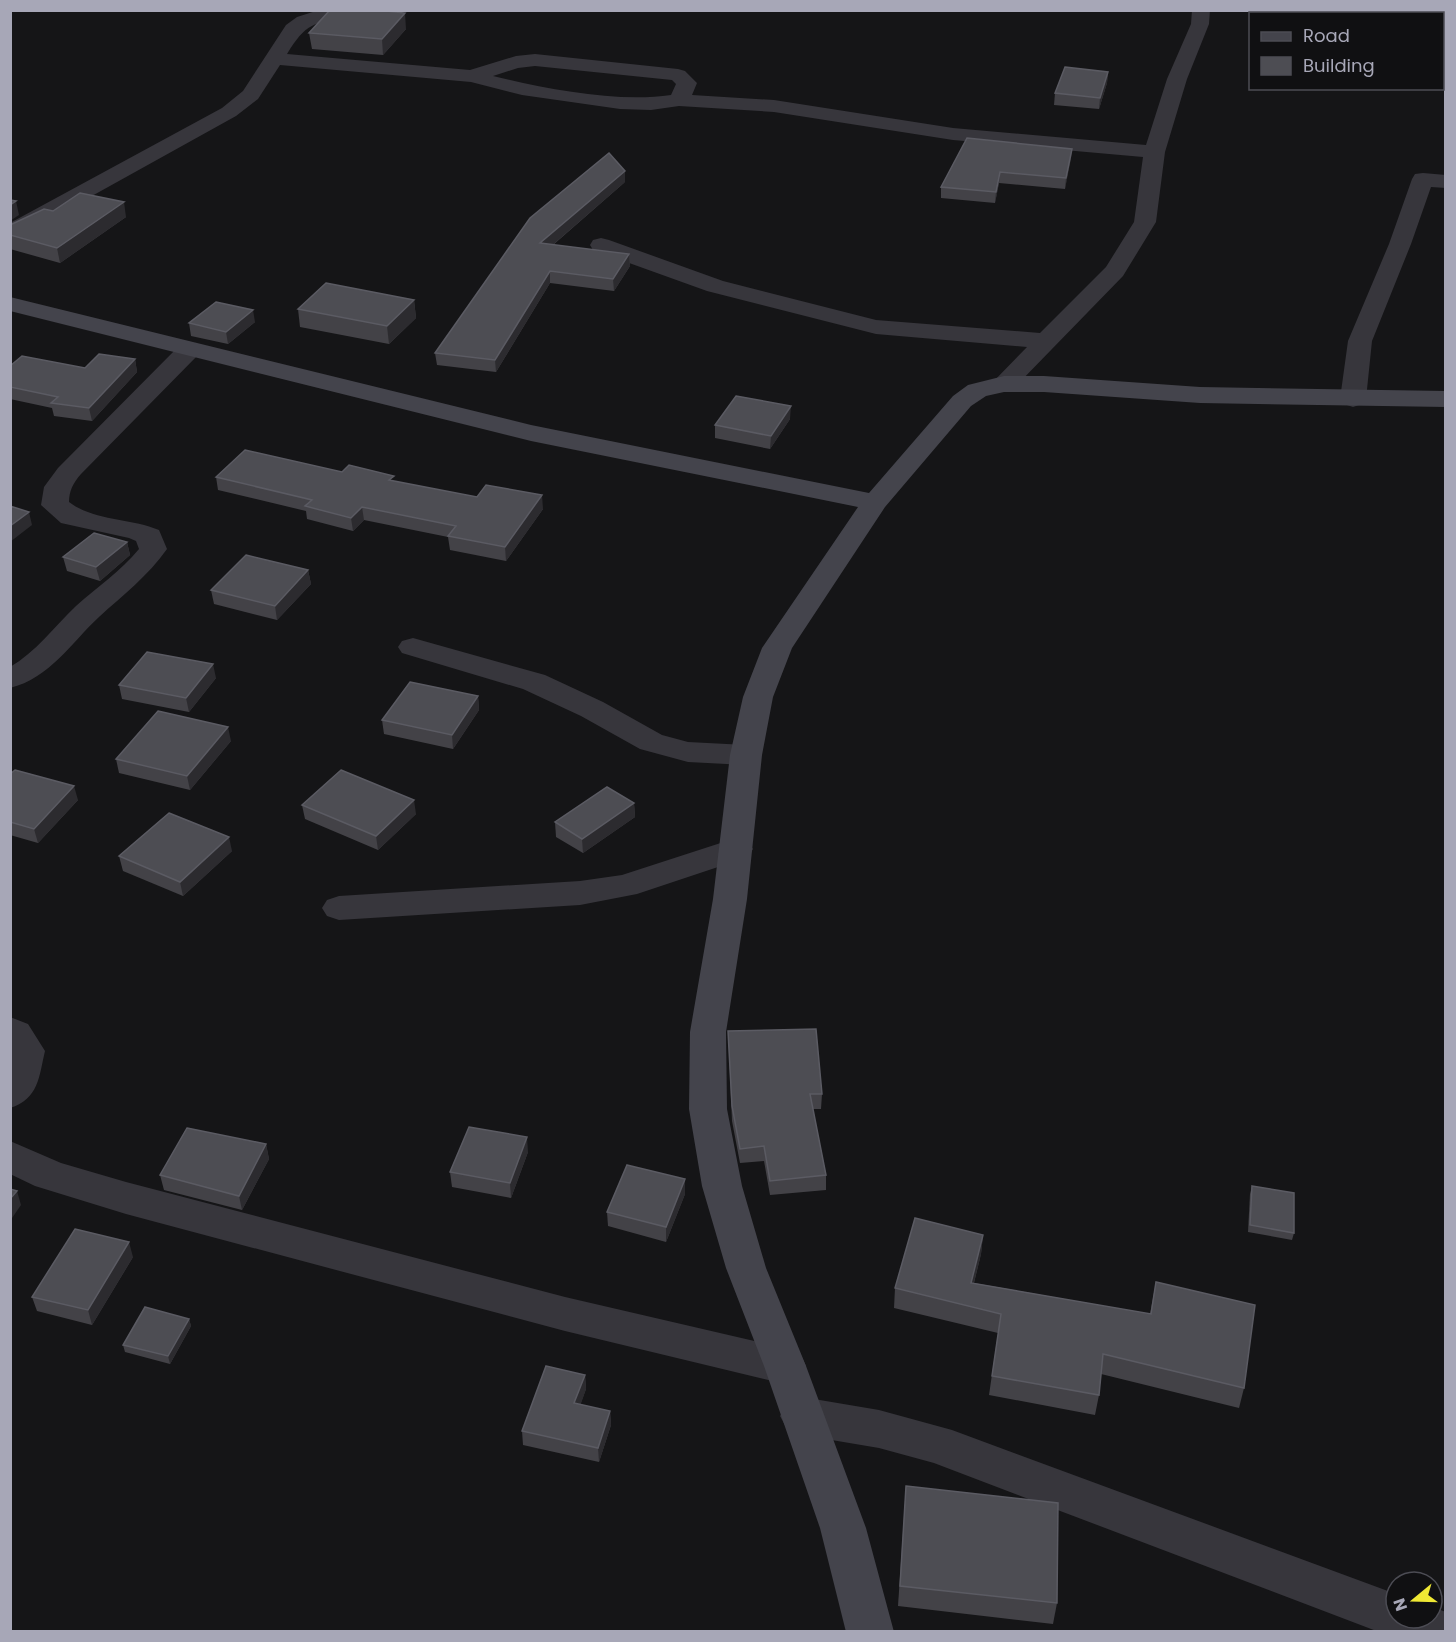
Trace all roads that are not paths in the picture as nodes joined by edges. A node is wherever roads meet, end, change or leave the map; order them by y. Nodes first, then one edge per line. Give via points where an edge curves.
1 (341, 10) edge
2 (1201, 10) edge
3 (274, 59) junction
4 (471, 76) junction
5 (679, 100) junction
6 (1154, 152) junction
7 (1446, 182) edge
8 (10, 232) edge
9 (601, 244) dead end
10 (10, 304) edge
11 (1046, 341) junction
12 (189, 350) junction
13 (1004, 384) junction
14 (1353, 399) junction
15 (1446, 399) edge
16 (875, 502) junction
17 (413, 646) dead end
18 (10, 680) edge
19 (746, 755) junction
20 (736, 849) junction
21 (339, 908) dead end
22 (10, 1030) edge
23 (10, 1094) edge
24 (10, 1156) edge
25 (785, 1366) junction
26 (802, 1416) junction
27 (1384, 1612) edge
28 (870, 1632) edge

1 - 3 street via 304,21 293,29
2 - 6 street via 1200,24 1177,79
3 - 4 street
3 - 8 street via 251,95 229,112
4 - 5 street via 582,99 651,104
4 - 5 street via 536,60 678,75 687,83
5 - 6 street via 774,105 953,134
6 - 11 street via 1145,222 1115,271
7 - 14 street via 1423,179 1360,341
9 - 11 street via 715,286 876,327
10 - 12 street
11 - 13 street
12 - 16 street via 531,433
12 - 18 street via 76,464 54,493 55,505 71,517 137,531 149,536 153,549 143,563 79,619 48,655
13 - 14 street
13 - 16 street via 977,390 962,401
14 - 15 street
16 - 19 street via 777,648 758,697
17 - 19 street via 534,682 651,742 688,752
19 - 20 street
20 - 21 street via 625,886 580,893
20 - 25 street via 708,1032 708,1109 722,1186 746,1268
22 - 23 street via 26,1051 18,1084
24 - 25 street via 49,1175 126,1198 565,1314
25 - 26 street
26 - 27 street via 879,1429 936,1444
26 - 28 street via 843,1528

